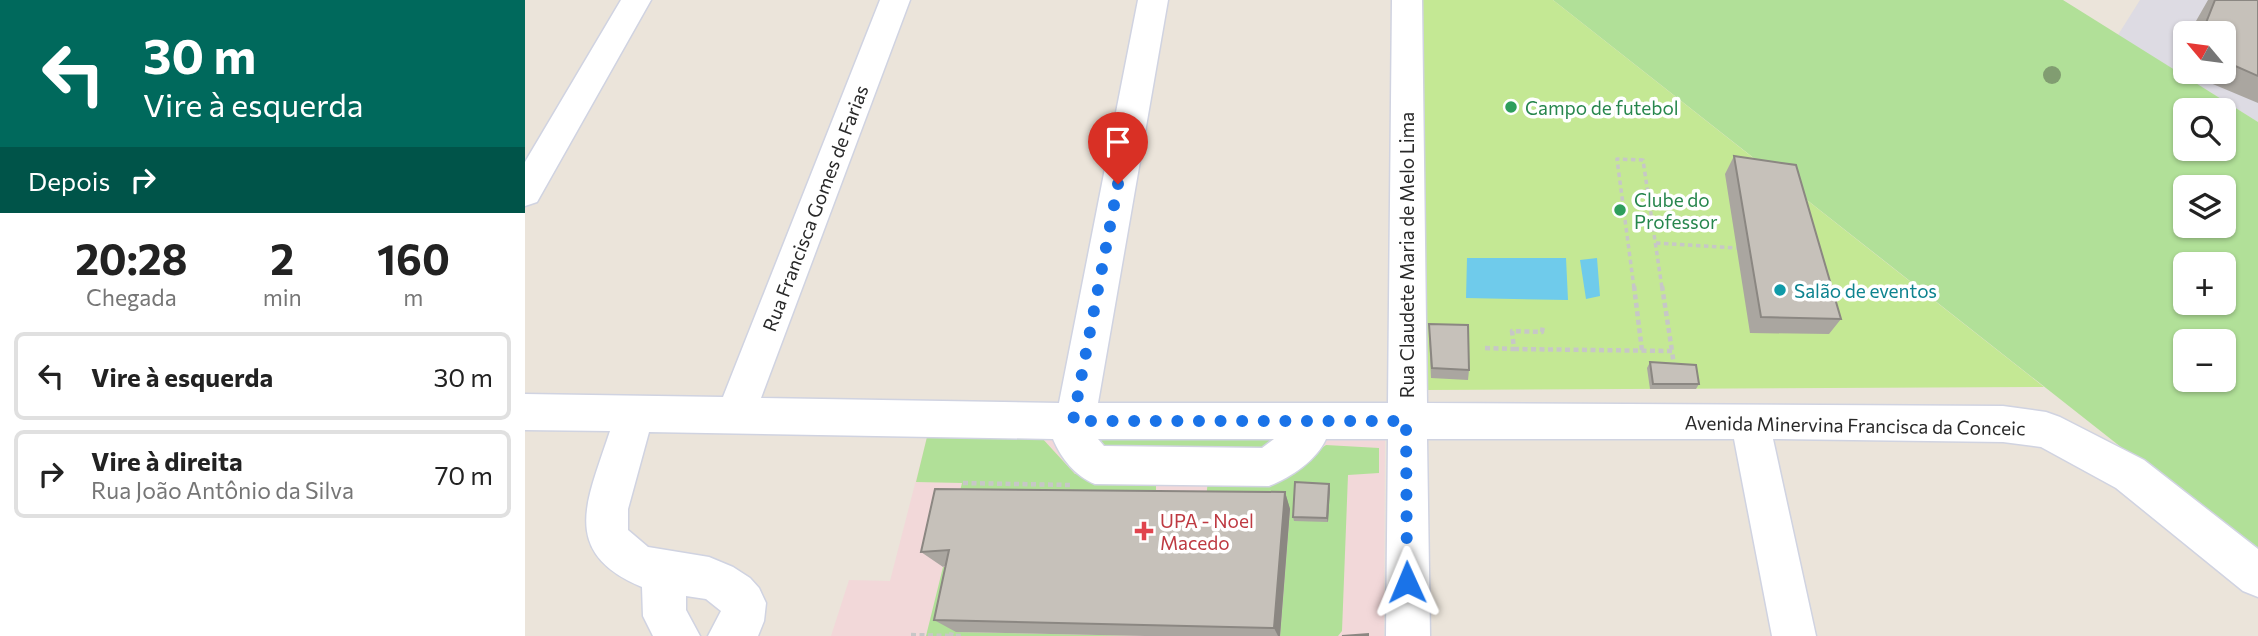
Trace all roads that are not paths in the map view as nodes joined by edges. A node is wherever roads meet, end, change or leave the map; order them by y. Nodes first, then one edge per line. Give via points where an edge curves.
1 (636, 0) edge
2 (895, 0) edge
3 (1153, 0) edge
4 (1406, 0) edge
5 (525, 192) edge
6 (525, 412) edge
7 (635, 412) junction
8 (735, 415) junction
9 (1073, 421) junction
10 (1406, 421) junction
11 (1750, 421) junction
12 (663, 572) junction
13 (2258, 576) edge
14 (678, 636) edge
15 (730, 636) edge
16 (1408, 636) edge
17 (1794, 636) edge

1 - 5 street
2 - 8 street, Rua Francisca Gomes de Farias
3 - 9 street
4 - 10 street, Rua Claudete Maria de Melo Lima
6 - 7 street
7 - 8 street
7 - 12 street via 605,521 616,552
8 - 9 street
9 - 10 street, Avenida Minervina Francisca da Conceic via 1072,438 1095,465 1269,467 1307,437 1314,421
10 - 11 street, Avenida Minervina Francisca da Conceic
10 - 16 street, Rua Claudete Maria de Melo Lima
11 - 13 street, Avenida Minervina Francisca da Conceic via 2003,424 2046,430 2130,474
11 - 17 street
12 - 14 street via 665,616
12 - 15 street via 699,575 726,585 744,603 742,621

